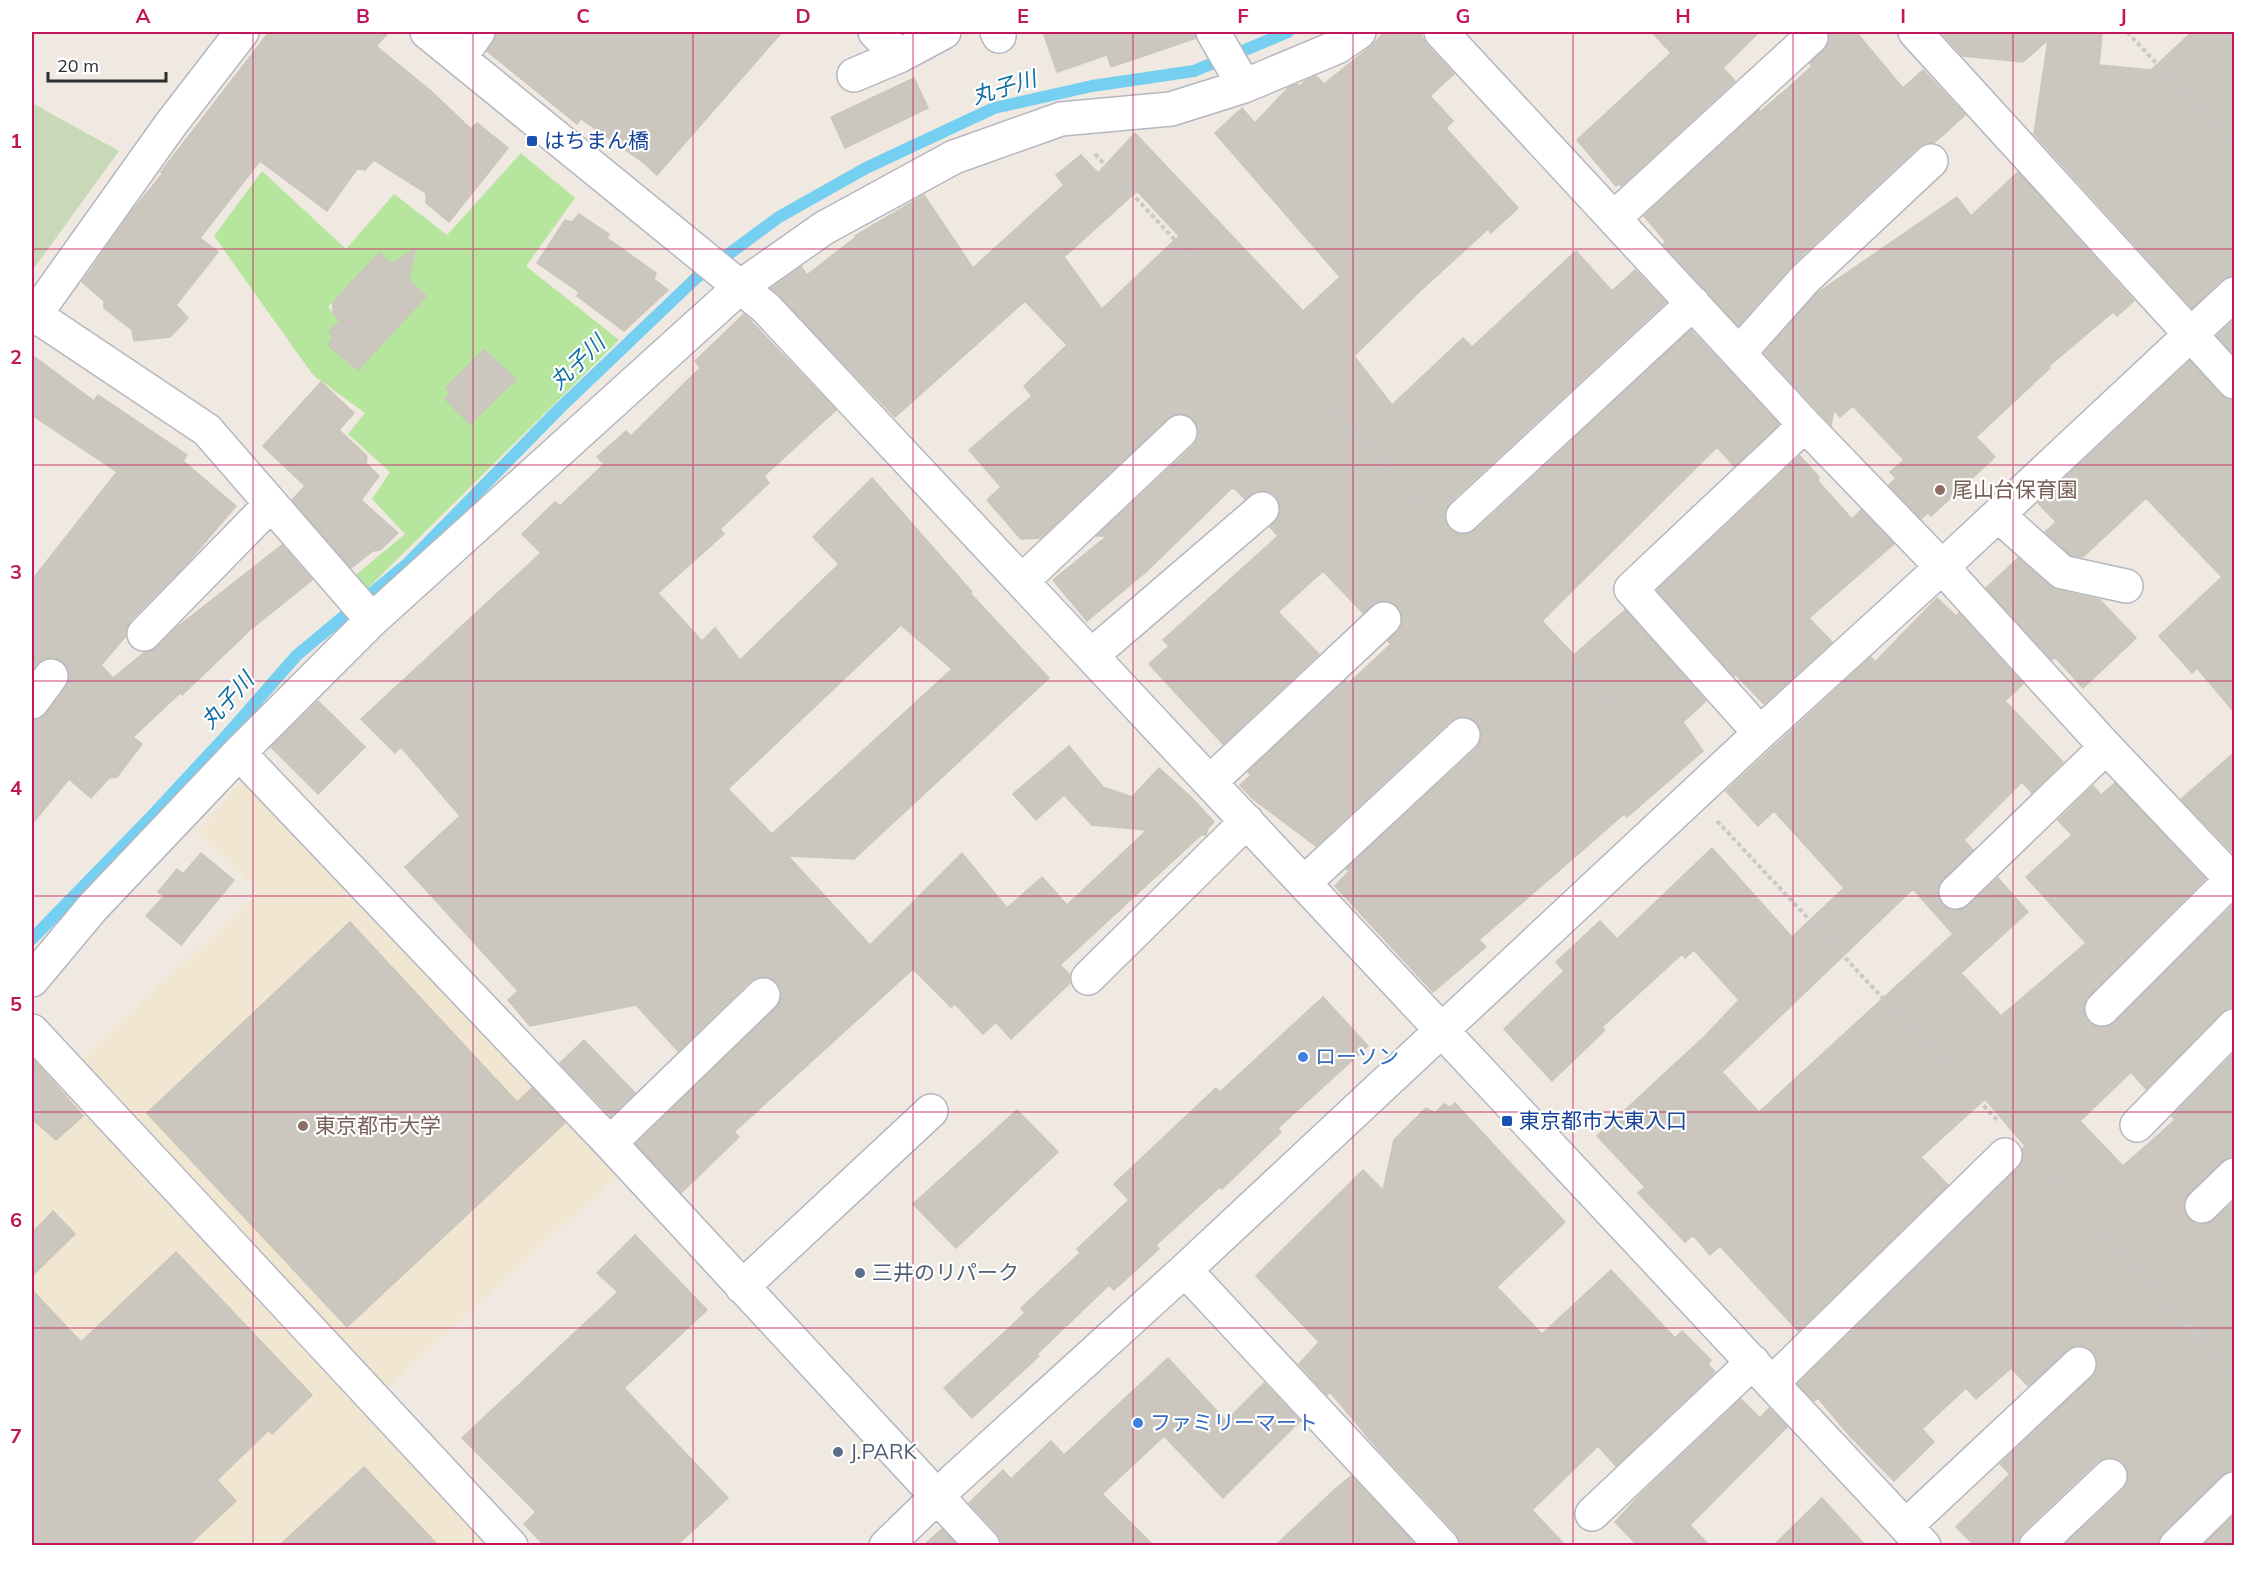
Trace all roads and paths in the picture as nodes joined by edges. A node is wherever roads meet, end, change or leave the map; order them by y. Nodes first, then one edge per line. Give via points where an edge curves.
1 (242, 32) edge
2 (427, 32) edge
3 (478, 32) edge
4 (875, 32) edge
5 (944, 32) edge
6 (1213, 32) edge
7 (1359, 32) edge
8 (1441, 32) edge
9 (1915, 32) edge
10 (2127, 32) edge
11 (1810, 37) dead end
12 (899, 56) junction
13 (459, 58) junction
14 (854, 75) dead end
15 (1244, 86) junction
16 (1062, 119) junction
17 (2235, 146) edge
18 (1931, 161) dead end
19 (1614, 218) junction
20 (736, 284) junction
21 (2235, 294) edge
22 (1693, 303) junction
23 (32, 316) edge
24 (2191, 335) junction
25 (1739, 353) junction
26 (2235, 382) edge
27 (1805, 425) junction
28 (1180, 432) dead end
29 (271, 504) junction
30 (1262, 509) dead end
31 (1998, 515) junction
32 (1449, 517) joint
33 (1466, 552) dead end
34 (1942, 567) junction
35 (1022, 581) junction
36 (2126, 586) dead end
37 (367, 614) junction
38 (1384, 619) dead end
39 (144, 634) dead end
40 (1092, 655) junction
41 (51, 676) dead end
42 (32, 702) edge
43 (1760, 733) junction
44 (1463, 735) dead end
45 (2106, 747) junction
46 (239, 753) junction
47 (1210, 782) junction
48 (1693, 795) junction
49 (1247, 821) junction
50 (2234, 879) edge
51 (1305, 882) junction
52 (1956, 892) dead end
53 (1088, 978) dead end
54 (32, 980) edge
55 (763, 995) dead end
56 (2102, 1009) dead end
57 (2235, 1026) edge
58 (1442, 1029) junction
59 (32, 1031) edge
60 (931, 1111) dead end
61 (2137, 1125) dead end
62 (610, 1143) junction
63 (2012, 1146) junction
64 (2235, 1175) edge
65 (2202, 1206) dead end
66 (1185, 1270) junction
67 (742, 1287) junction
68 (2079, 1364) dead end
69 (1763, 1372) junction
70 (2235, 1375) edge
71 (2110, 1476) dead end
72 (2235, 1489) edge
73 (937, 1496) junction
74 (1592, 1514) dead end
75 (1915, 1536) edge
76 (511, 1545) edge
77 (886, 1545) edge
78 (983, 1545) edge
79 (1442, 1545) edge
80 (2036, 1545) edge
81 (2176, 1545) edge

1 - 23 street
2 - 13 street
3 - 13 street
4 - 12 street
5 - 12 street
6 - 15 street
7 - 15 street via 1337,47
8 - 19 street
9 - 24 street
10 - 17 path
11 - 19 street
12 - 14 street
13 - 20 street
15 - 16 street via 1171,109
16 - 20 street via 954,157 824,228
16 - 32 path
18 - 25 street via 1805,279
19 - 22 street
20 - 35 street via 766,308
20 - 37 street
21 - 24 street
22 - 25 street
22 - 32 street
23 - 29 street via 207,430
24 - 26 street
24 - 31 street
25 - 27 street
27 - 34 street
27 - 43 street via 1631,589
28 - 35 street
29 - 37 street
29 - 39 street
30 - 40 street
31 - 34 street
31 - 36 street via 2062,572
33 - 48 path
34 - 43 street
34 - 45 street
35 - 40 street
37 - 46 street
38 - 47 street
40 - 47 street
41 - 42 street
43 - 48 street
44 - 51 street
45 - 50 street
45 - 52 street
46 - 54 street via 93,907
46 - 62 street
47 - 49 street
48 - 58 street
48 - 63 path
49 - 51 street
49 - 53 street
50 - 56 street
51 - 58 street
55 - 62 street
57 - 61 street
58 - 66 street
58 - 69 street
59 - 76 street
60 - 67 street
62 - 67 street
63 - 69 street
63 - 70 path
64 - 65 street
66 - 73 street
66 - 79 street
67 - 73 street
68 - 75 street
69 - 74 street
69 - 75 street
71 - 80 street
72 - 81 street
73 - 77 street
73 - 78 street

